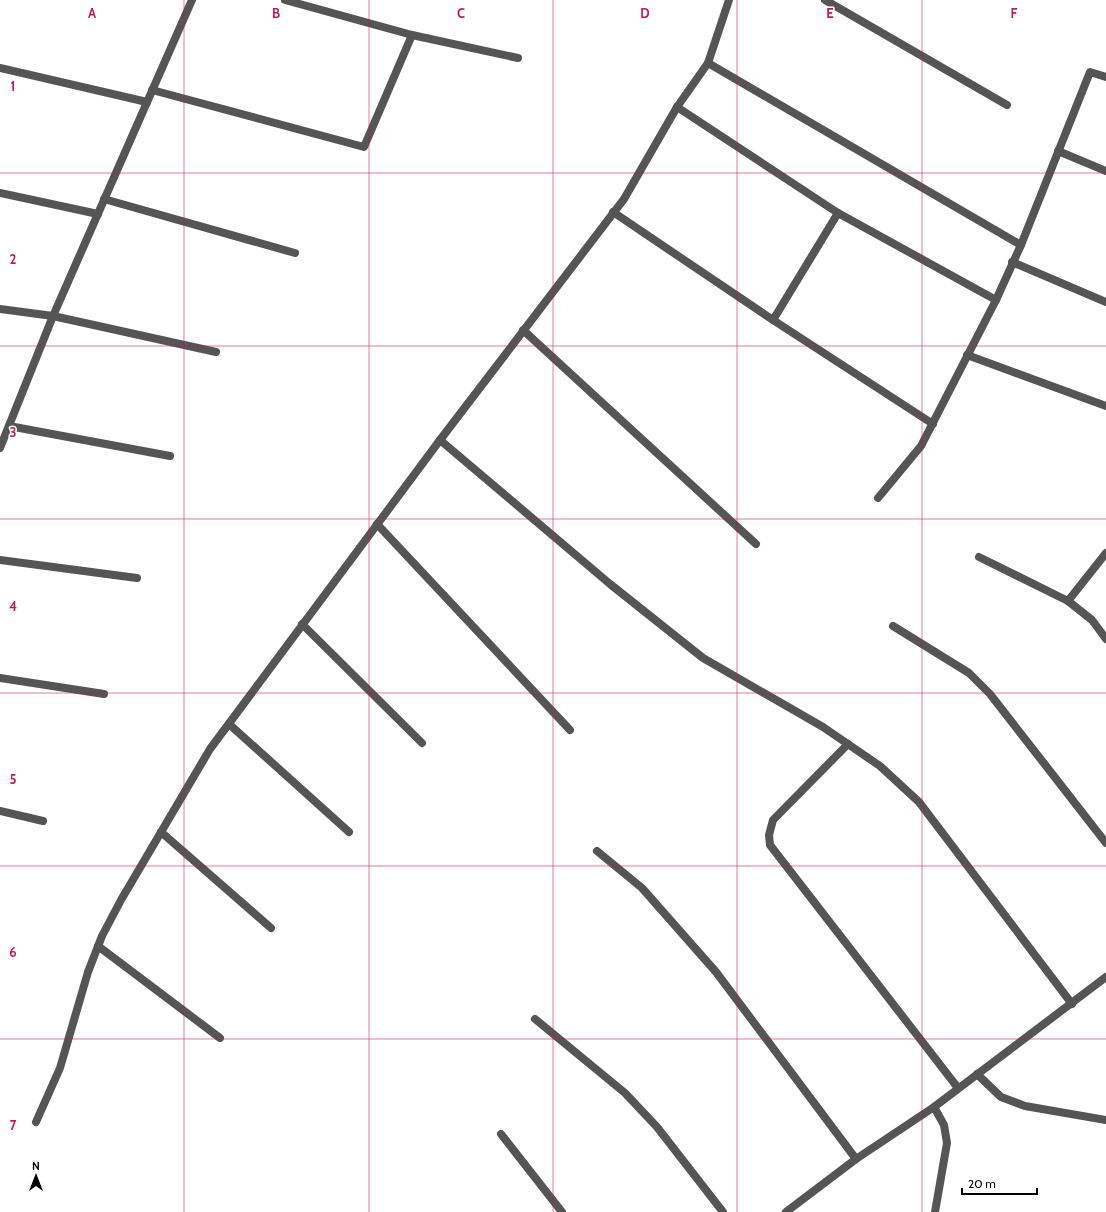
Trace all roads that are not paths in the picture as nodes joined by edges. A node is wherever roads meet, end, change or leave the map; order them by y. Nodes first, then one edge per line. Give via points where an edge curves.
1 (191, 0) edge
2 (285, 0) edge
3 (729, 0) edge
4 (825, 0) edge
5 (412, 35) junction
6 (518, 58) dead end
7 (708, 63) junction
8 (0, 68) edge
9 (1106, 77) edge
10 (152, 90) junction
11 (147, 102) junction
12 (1007, 105) dead end
13 (677, 107) junction
14 (1058, 151) junction
15 (1106, 171) edge
16 (0, 193) edge
17 (104, 198) junction
18 (614, 212) junction
19 (838, 213) junction
20 (98, 214) junction
21 (1021, 245) junction
22 (295, 253) dead end
23 (1012, 262) junction
24 (996, 300) junction
25 (1106, 302) edge
26 (0, 309) edge
27 (53, 316) junction
28 (773, 320) junction
29 (523, 330) junction
30 (216, 352) dead end
31 (967, 355) junction
32 (1106, 406) edge
33 (933, 424) junction
34 (9, 426) junction
35 (2, 437) edge
36 (440, 440) junction
37 (0, 448) edge
38 (170, 456) dead end
39 (878, 498) dead end
40 (378, 524) junction
41 (756, 544) dead end
42 (1106, 553) edge
43 (979, 557) dead end
44 (0, 560) edge
45 (137, 578) dead end
46 (1068, 601) junction
47 (302, 624) junction
48 (893, 626) dead end
49 (1106, 639) edge
50 (0, 678) edge
51 (104, 694) dead end
52 (229, 724) junction
53 (570, 730) dead end
54 (422, 743) dead end
55 (848, 744) junction
56 (0, 812) edge
57 (43, 821) dead end
58 (162, 832) junction
59 (349, 832) dead end
60 (1106, 843) edge
61 (596, 852) dead end
62 (271, 928) dead end
63 (98, 946) junction
64 (1106, 977) edge
65 (1072, 1004) junction
66 (535, 1019) dead end
67 (220, 1038) dead end
68 (977, 1074) junction
69 (958, 1088) junction
70 (934, 1107) junction
71 (1106, 1120) edge
72 (36, 1122) dead end
73 (501, 1134) dead end
74 (856, 1159) junction
75 (562, 1212) edge
76 (723, 1212) edge
77 (786, 1212) edge
78 (936, 1212) edge

1 - 10 street
2 - 5 street
3 - 7 street
4 - 12 street
5 - 6 street
5 - 10 street via 364,147
7 - 13 street
7 - 21 street
8 - 11 street
9 - 14 street via 1090,72
10 - 11 street
11 - 17 street
13 - 18 street
13 - 19 street
14 - 15 street
14 - 21 street
16 - 20 street
17 - 20 street
17 - 22 street
18 - 28 street
18 - 29 street
19 - 24 street
19 - 28 street
20 - 27 street
21 - 23 street
23 - 24 street
23 - 25 street
24 - 31 street
26 - 27 street
27 - 30 street
27 - 34 street
28 - 33 street
29 - 36 street
29 - 41 street
31 - 32 street
31 - 33 street
33 - 39 street via 920,446
34 - 35 street
34 - 38 street
35 - 37 street
36 - 40 street
36 - 55 street via 610,584 703,658
40 - 47 street
40 - 53 street
42 - 46 street
43 - 46 street
44 - 45 street
46 - 49 street via 1092,620
47 - 52 street
47 - 54 street
48 - 60 street via 969,673 990,694
50 - 51 street
52 - 58 street via 210,749
52 - 59 street
55 - 65 street via 880,766 919,802
55 - 69 street via 773,820 769,835 770,845
56 - 57 street
58 - 62 street
58 - 63 street via 121,900
61 - 74 street via 642,888 716,972
63 - 67 street
63 - 72 street via 60,1068
64 - 65 street
65 - 68 street
66 - 76 street via 625,1093 657,1127
68 - 69 street
68 - 71 street via 1001,1097 1025,1106
69 - 70 street
70 - 74 street
70 - 78 street via 944,1125 947,1143
73 - 75 street
74 - 77 street

